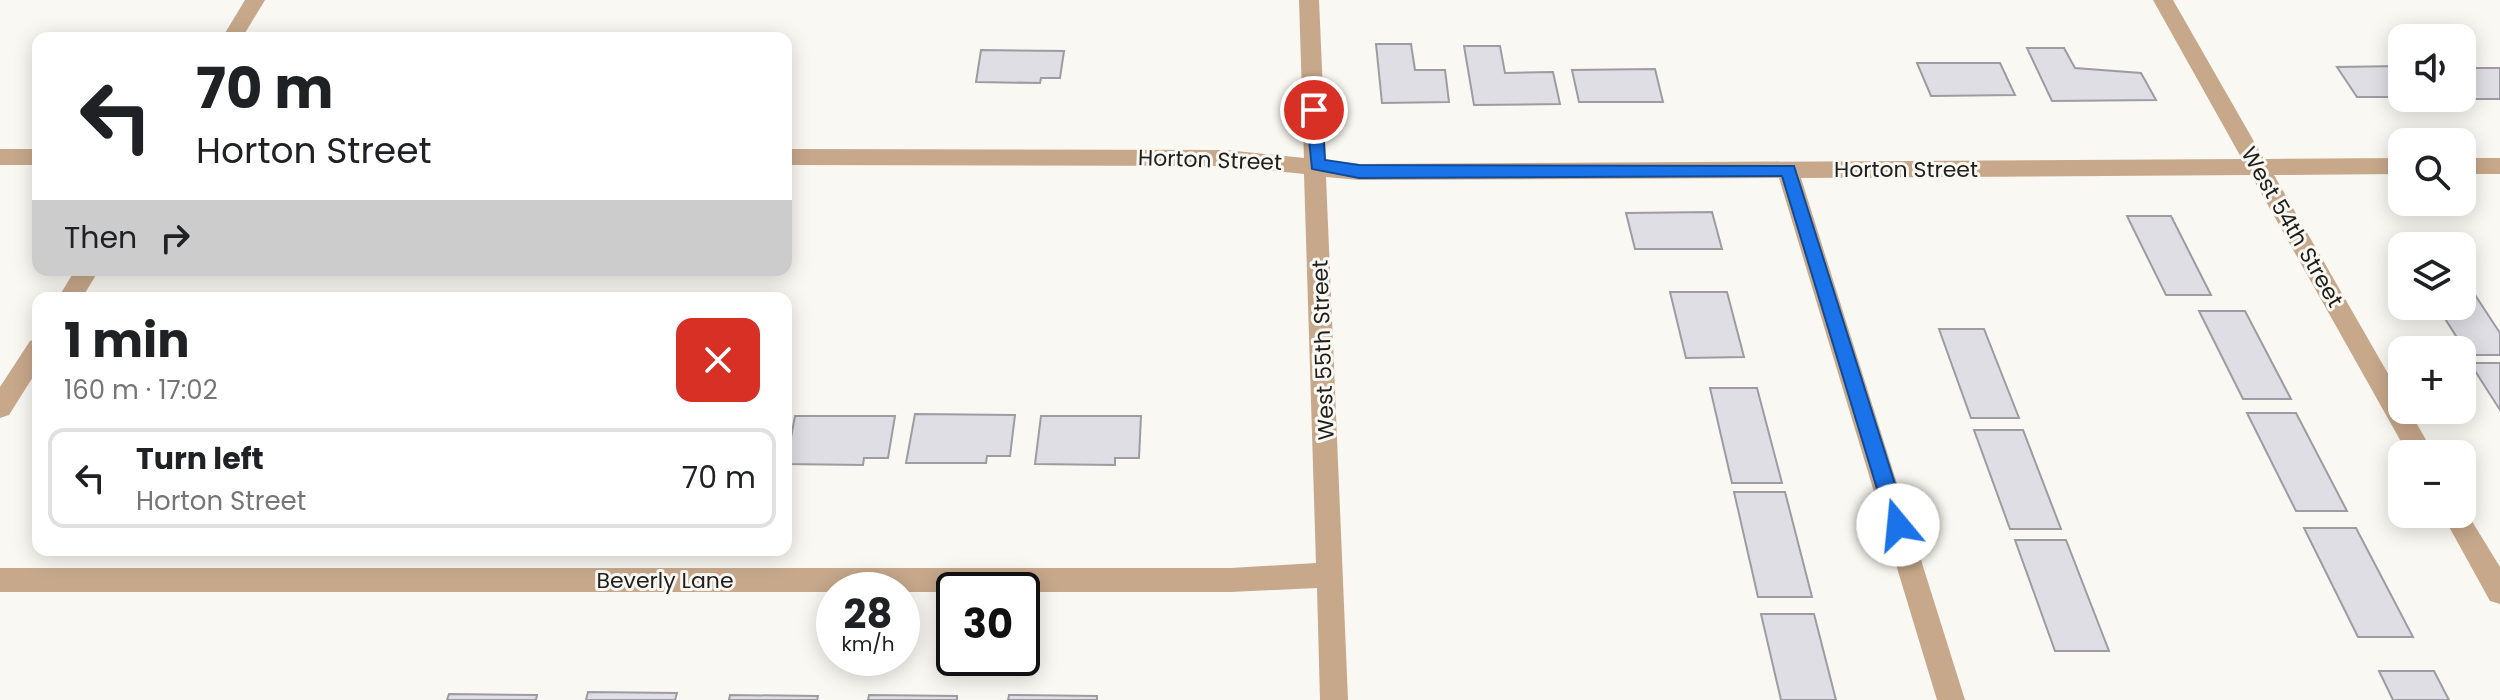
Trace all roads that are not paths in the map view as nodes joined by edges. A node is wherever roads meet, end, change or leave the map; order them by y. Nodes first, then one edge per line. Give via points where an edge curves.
1 (255, 0) edge
2 (1309, 0) edge
3 (2163, 0) edge
4 (236, 32) edge
5 (0, 157) edge
6 (32, 157) edge
7 (792, 157) edge
8 (1317, 165) junction
9 (2388, 166) edge
10 (2476, 166) edge
11 (2500, 166) edge
12 (2258, 167) junction
13 (1788, 170) junction
14 (32, 357) edge
15 (0, 408) edge
16 (2413, 440) edge
17 (2463, 528) edge
18 (1330, 575) junction
19 (0, 580) edge
20 (2500, 592) edge
21 (1334, 700) edge
22 (1951, 700) edge

1 - 4 street
2 - 8 street, West 55th Street
3 - 12 street, West 54th Street
5 - 6 street
7 - 8 street, Horton Street via 1226,158
8 - 13 street, Horton Street via 1359,172
8 - 18 street, West 55th Street
9 - 12 street, Horton Street
10 - 11 street
12 - 13 street, Horton Street
12 - 16 street, West 54th Street
13 - 22 street
14 - 15 street
17 - 20 street
18 - 19 street, Beverly Lane via 1231,580
18 - 21 street, West 55th Street

